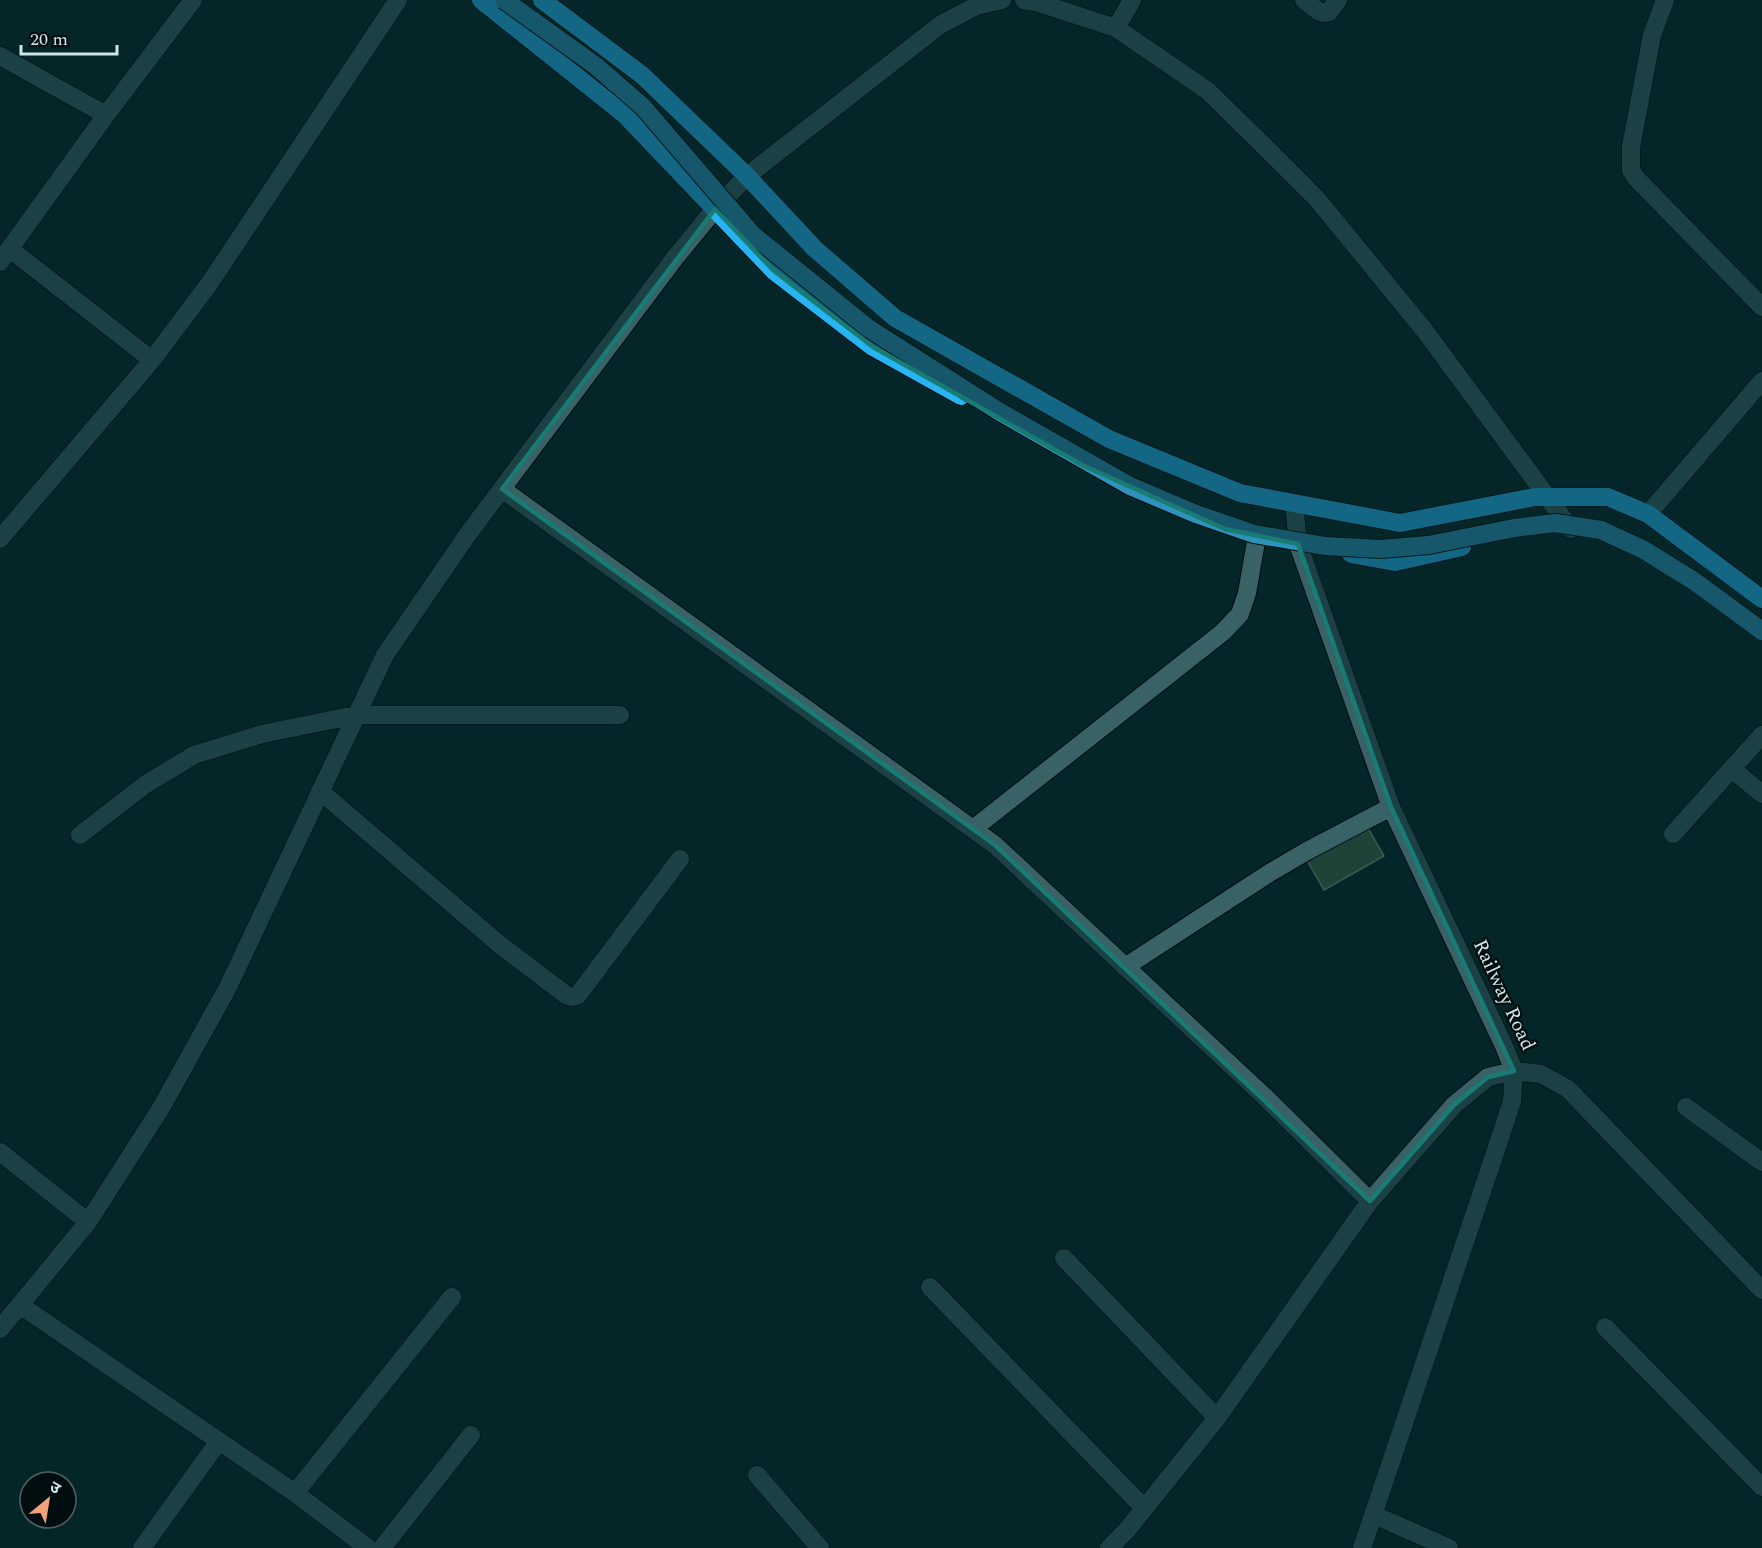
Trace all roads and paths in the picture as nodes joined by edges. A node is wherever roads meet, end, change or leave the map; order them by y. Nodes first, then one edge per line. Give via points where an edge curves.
1 (193, 0) edge
2 (399, 0) edge
3 (481, 0) edge
4 (504, 0) edge
5 (542, 0) edge
6 (1002, 0) edge
7 (1024, 0) edge
8 (1132, 0) edge
9 (1304, 0) edge
10 (1338, 0) edge
11 (1665, 0) edge
12 (1116, 28) junction
13 (0, 56) edge
14 (106, 115) junction
15 (747, 176) junction
16 (715, 209) junction
17 (5, 256) edge
18 (1762, 308) edge
19 (152, 360) junction
20 (1762, 381) edge
21 (502, 489) junction
22 (1548, 497) junction
23 (1294, 503) junction
24 (1648, 514) junction
25 (1571, 529) junction
26 (1257, 536) junction
27 (0, 538) edge
28 (1298, 544) junction
29 (1762, 599) edge
30 (1762, 631) edge
31 (1762, 639) edge
32 (356, 715) junction
33 (620, 715) dead end
34 (1762, 735) edge
35 (1732, 769) junction
36 (320, 791) junction
37 (1762, 794) edge
38 (1391, 807) junction
39 (973, 829) junction
40 (1673, 834) dead end
41 (80, 835) dead end
42 (681, 859) dead end
43 (1125, 967) junction
44 (1514, 1071) junction
45 (1686, 1107) dead end
46 (0, 1152) edge
47 (1762, 1162) edge
48 (1370, 1201) junction
49 (88, 1222) junction
50 (1064, 1258) dead end
51 (930, 1287) dead end
52 (1762, 1290) edge
53 (452, 1297) dead end
54 (20, 1305) junction
55 (1605, 1327) dead end
56 (0, 1329) edge
57 (1217, 1418) junction
58 (471, 1435) dead end
59 (219, 1441) junction
60 (757, 1475) dead end
61 (1762, 1487) edge
62 (295, 1493) junction
63 (1144, 1508) junction
64 (1374, 1515) junction
65 (142, 1548) edge
66 (368, 1548) edge
67 (382, 1548) edge
68 (820, 1548) edge
69 (1109, 1548) edge
70 (1362, 1548) edge
71 (1449, 1548) edge

1 - 14 street
2 - 19 street via 209,284
3 - 16 highway via 625,115
4 - 30 main road, bridge via 596,66 643,107 753,235 868,328 1000,412 1130,486 1254,534 1325,546 1381,549 1555,523 1601,530 1644,550 1694,581
5 - 15 highway via 642,75
6 - 15 street via 976,6 939,25
7 - 12 street
8 - 12 street
9 - 10 street via 1325,13
11 - 18 street via 1652,35 1631,147 1631,170
12 - 22 street via 1208,91 1317,199 1425,331
13 - 14 street
14 - 17 street
15 - 16 street
15 - 23 highway via 815,249 895,318 1109,438 1240,493
16 - 21 street
16 - 26 highway via 774,271 873,347 1084,466 1225,529
17 - 19 street
19 - 27 street
20 - 24 street
21 - 32 street via 385,655
21 - 39 street
22 - 23 highway via 1400,523
22 - 24 highway via 1608,497
22 - 25 street
23 - 28 street, Railway Road
24 - 29 highway
25 - 28 highway via 1541,530 1395,562
25 - 31 highway via 1602,529 1629,538 1689,579
26 - 28 highway
26 - 39 street via 1240,614 1223,632
28 - 38 street, Railway Road
32 - 33 street
32 - 36 street
32 - 41 street via 262,734 194,755 146,784
34 - 35 street
35 - 37 street
35 - 40 street
36 - 42 street via 499,944 571,997 578,995
36 - 49 street via 227,989 161,1108
38 - 43 street via 1271,872
38 - 44 street, Railway Road
39 - 43 street
43 - 48 street
44 - 48 street via 1488,1077 1454,1105
44 - 52 street via 1541,1074 1568,1089
44 - 64 street, Railway Road via 1512,1101
45 - 47 street
46 - 49 street
48 - 57 street
49 - 54 street
50 - 57 street
51 - 63 street
53 - 62 street
54 - 56 street
54 - 59 street
55 - 61 street
57 - 63 street
58 - 67 street
59 - 62 street
59 - 65 street
60 - 68 street
62 - 66 street
63 - 69 street
64 - 70 street, Railway Road
64 - 71 street

